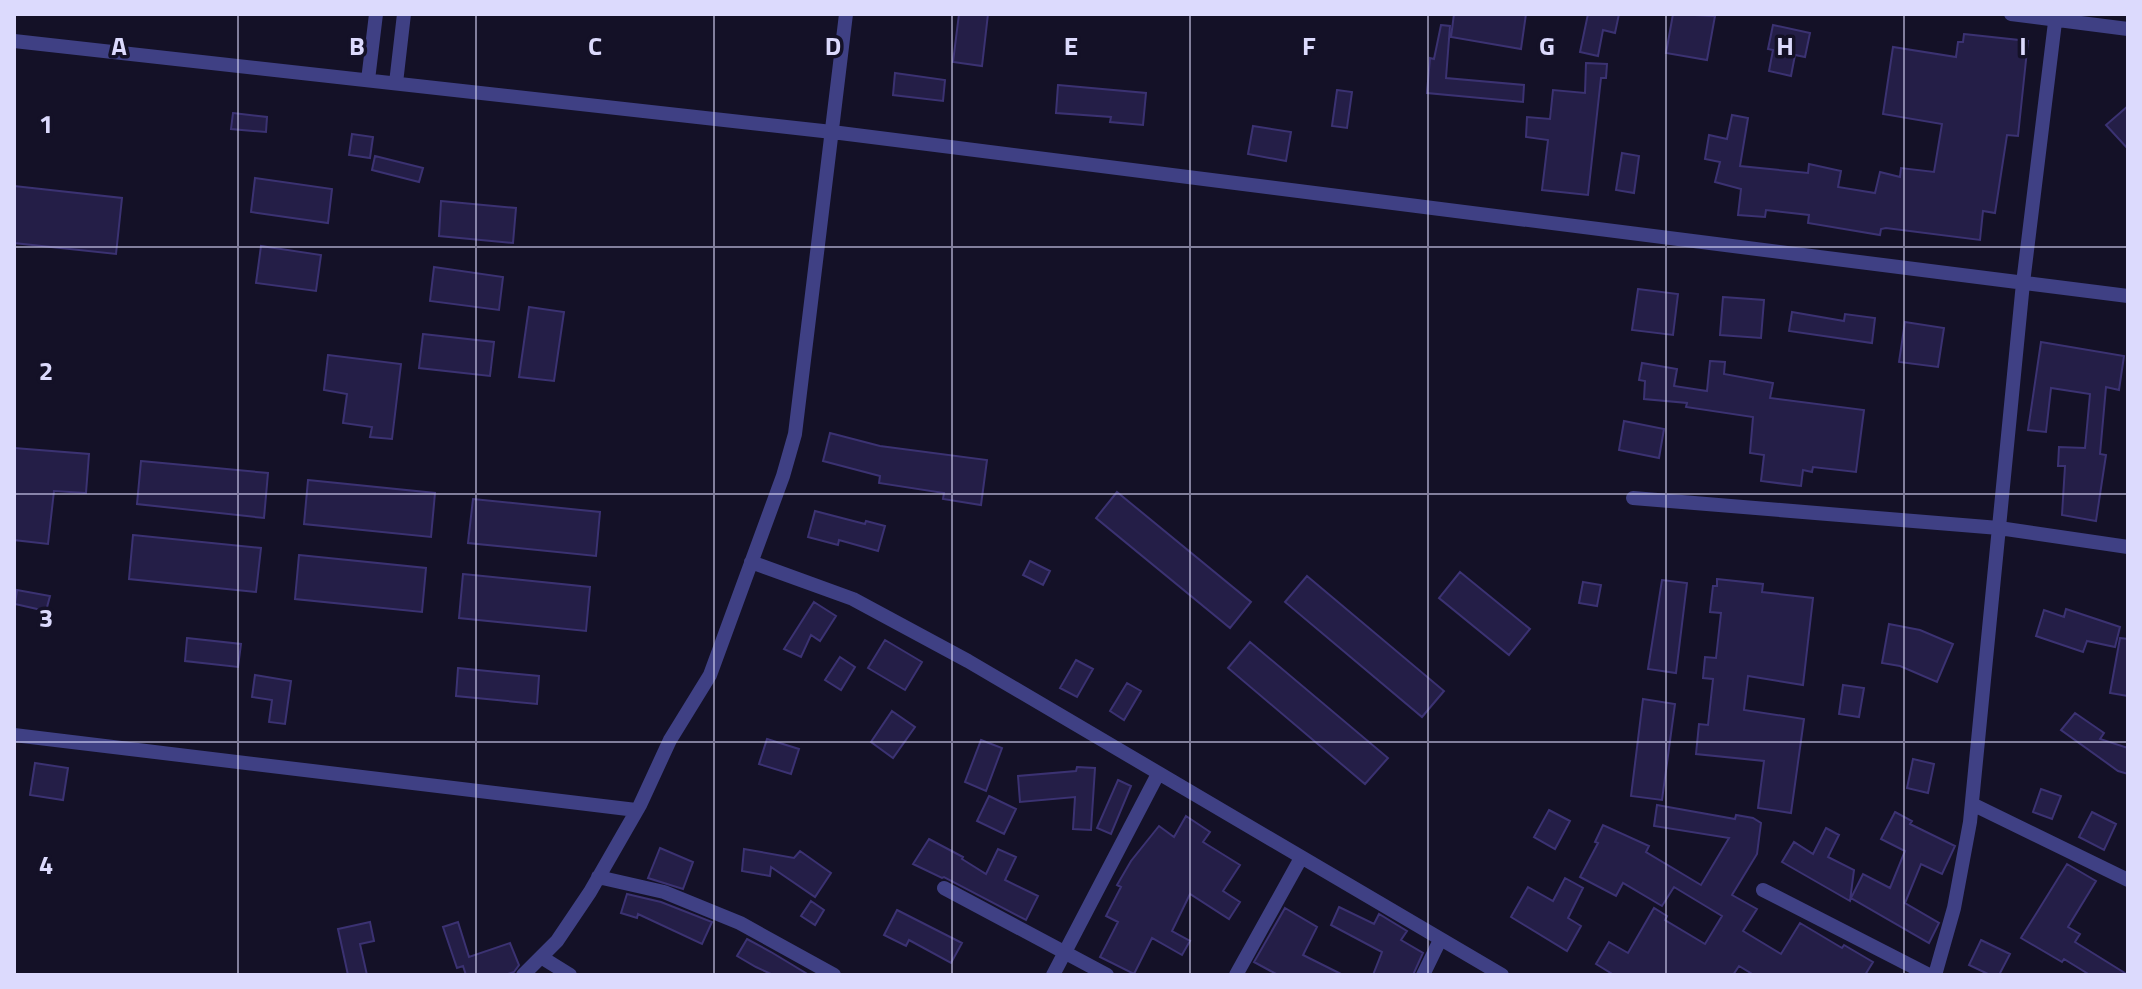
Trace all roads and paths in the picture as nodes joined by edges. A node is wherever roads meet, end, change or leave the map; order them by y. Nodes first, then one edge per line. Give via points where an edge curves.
1 (376, 14) edge
2 (404, 14) edge
3 (846, 14) edge
4 (2011, 14) edge
5 (2055, 17) edge
6 (2128, 29) edge
7 (14, 41) edge
8 (368, 80) junction
9 (396, 83) junction
10 (832, 132) junction
11 (2023, 283) junction
12 (2128, 296) edge
13 (1633, 498) dead end
14 (1999, 528) junction
15 (2128, 547) edge
16 (751, 562) junction
17 (14, 735) edge
18 (1158, 774) junction
19 (1972, 804) junction
20 (636, 810) junction
21 (1301, 858) junction
22 (598, 877) junction
23 (2128, 880) edge
24 (944, 888) dead end
25 (1763, 890) dead end
26 (1440, 940) junction
27 (1065, 953) junction
28 (541, 957) junction
29 (523, 975) edge
30 (570, 975) edge
31 (834, 975) edge
32 (1053, 975) edge
33 (1107, 975) edge
34 (1236, 975) edge
35 (1423, 975) edge
36 (1500, 975) edge
37 (1932, 975) edge

1 - 8 street
2 - 9 street
3 - 10 street
4 - 5 street
5 - 6 street
5 - 11 street
7 - 8 street
8 - 9 street
9 - 10 street
10 - 11 street
10 - 16 street via 795,434
11 - 12 street
11 - 14 street
13 - 14 street
14 - 15 street
14 - 19 street
16 - 18 street via 853,599
16 - 20 street via 710,675
17 - 20 street
18 - 21 street
18 - 27 street
19 - 23 street
19 - 37 street via 1954,908
20 - 22 street
21 - 26 street
21 - 34 street
22 - 28 street
22 - 31 street via 664,892 740,923
24 - 27 street
25 - 37 street
26 - 35 street
26 - 36 street
27 - 32 street
27 - 33 street
28 - 29 street
28 - 30 street

